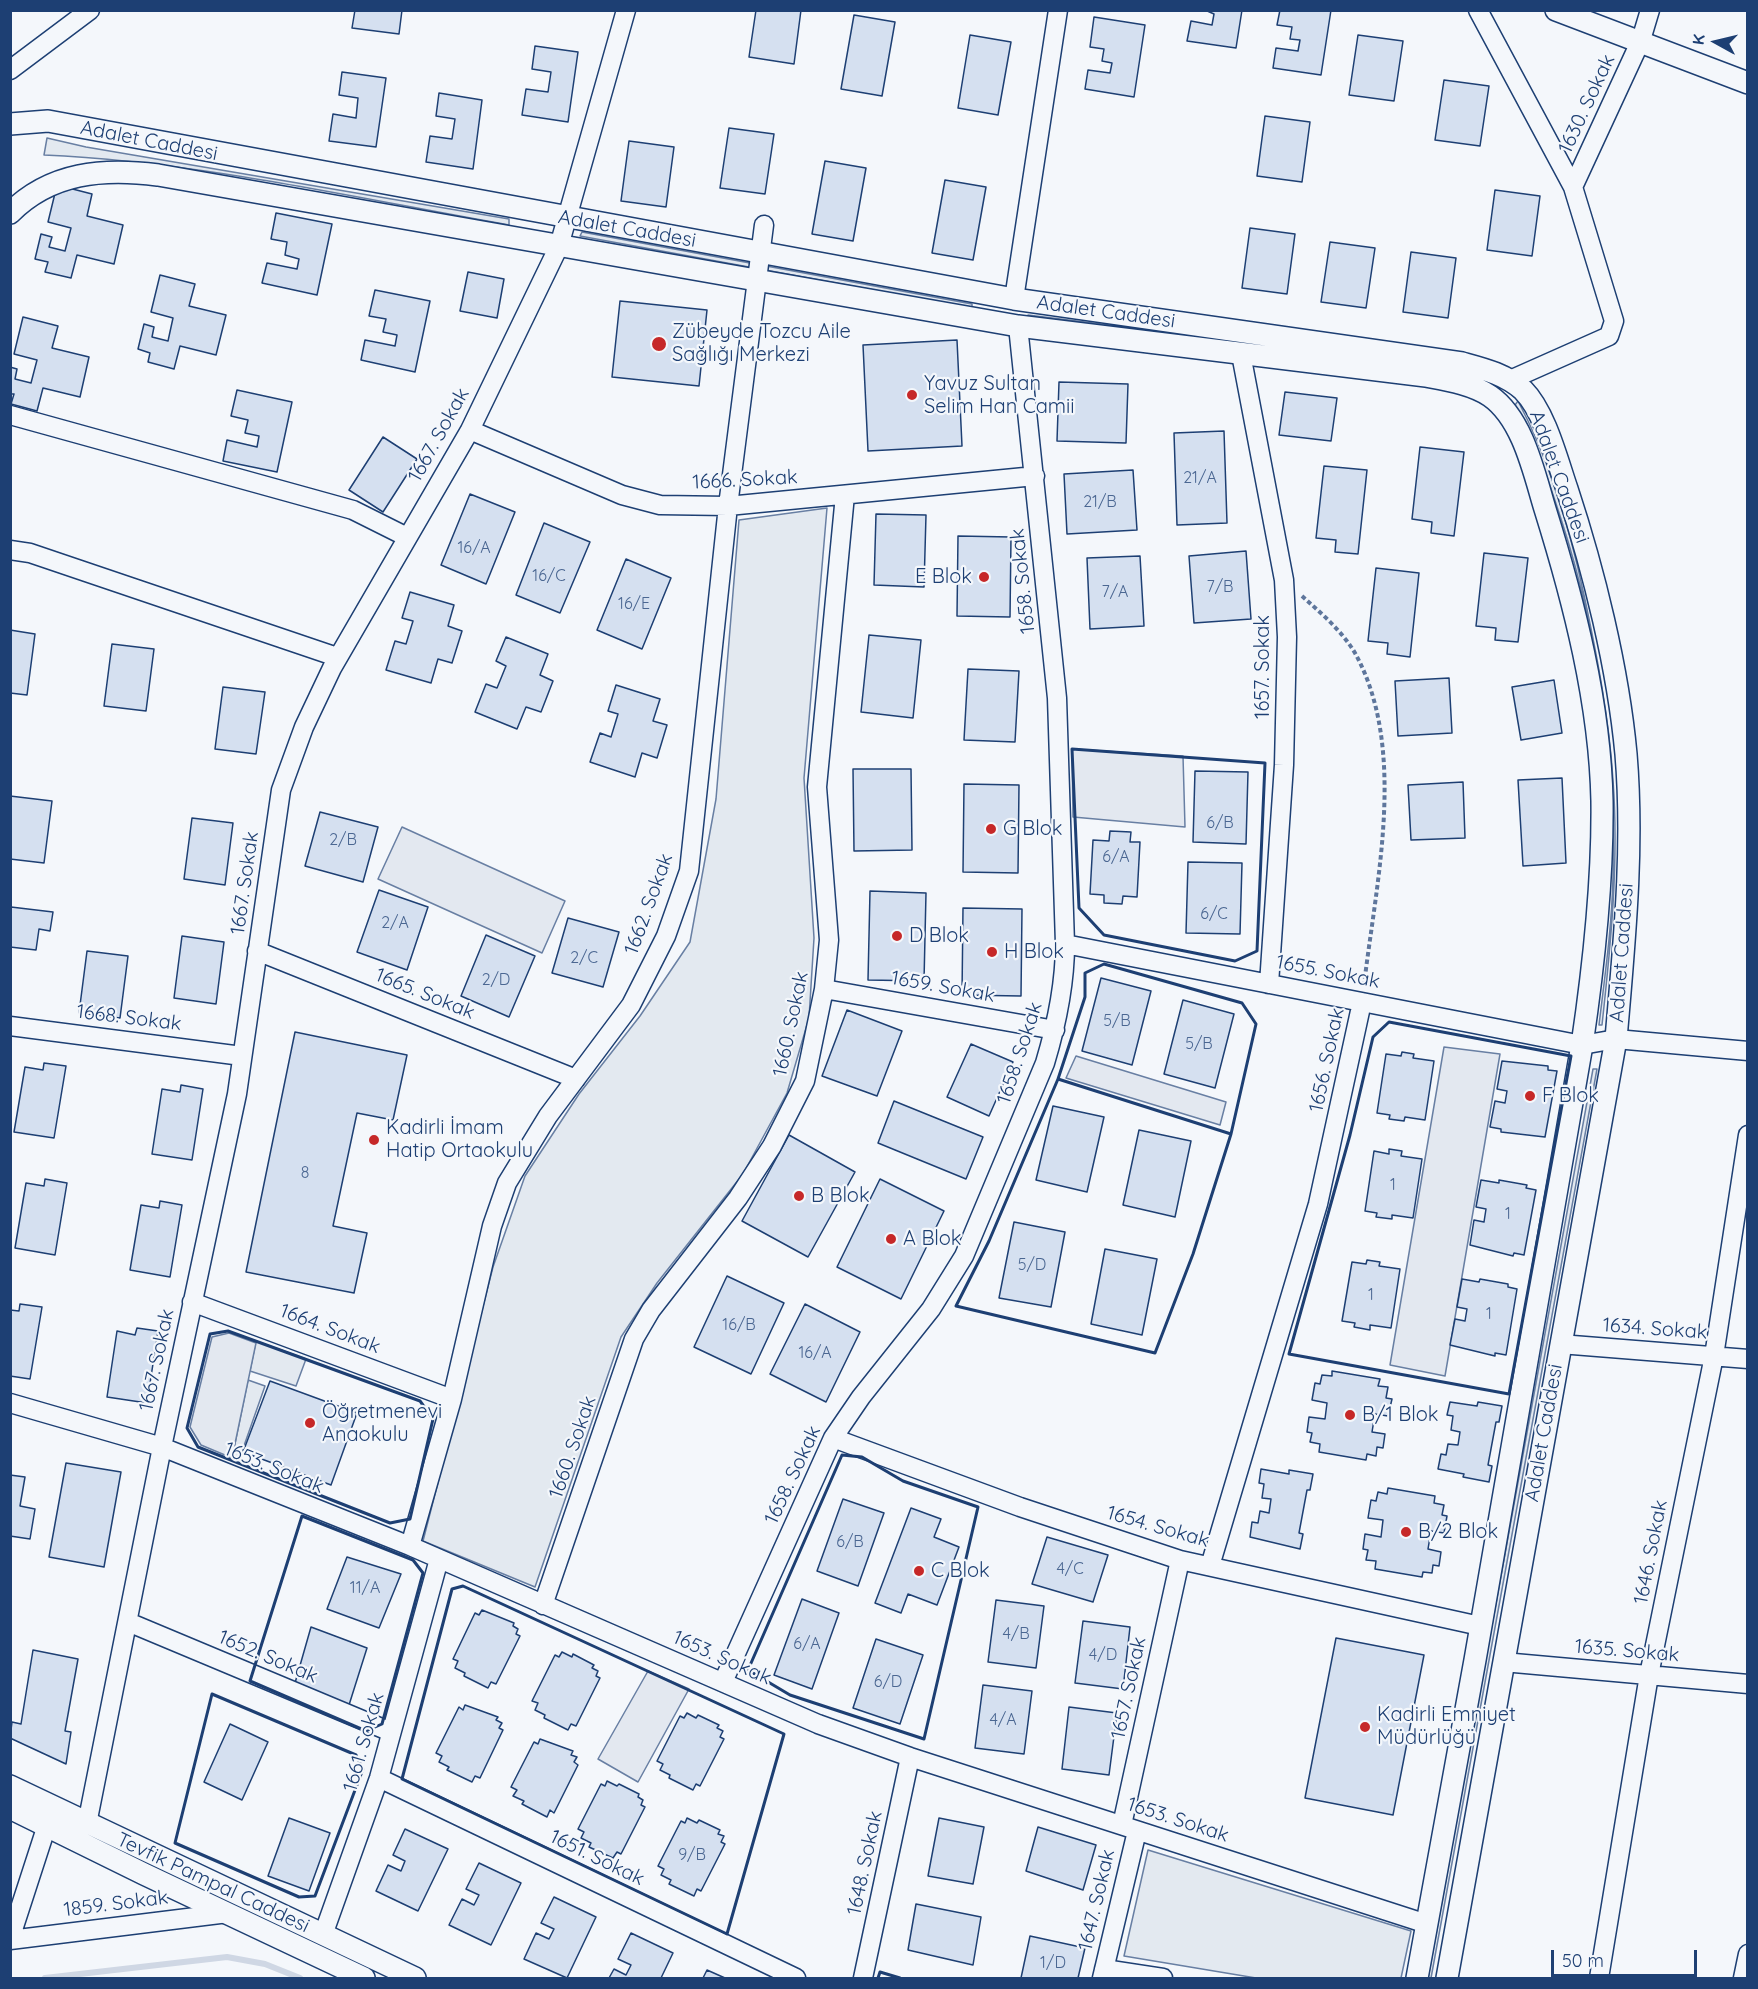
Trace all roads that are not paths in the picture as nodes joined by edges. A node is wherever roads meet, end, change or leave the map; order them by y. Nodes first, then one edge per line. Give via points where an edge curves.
1 (90, 10) edge
2 (626, 10) edge
3 (1058, 10) edge
4 (1478, 10) edge
5 (1556, 10) edge
6 (1650, 10) edge
7 (1641, 40) junction
8 (10, 70) edge
9 (1748, 83) edge
10 (10, 124) edge
11 (1573, 187) junction
12 (10, 213) edge
13 (568, 218) junction
14 (764, 225) dead end
15 (559, 246) junction
16 (760, 253) junction
17 (757, 280) junction
18 (1014, 299) junction
19 (1018, 326) junction
20 (1241, 354) junction
21 (1510, 380) junction
22 (10, 415) edge
23 (470, 430) junction
24 (1035, 476) junction
25 (845, 495) junction
26 (728, 506) junction
27 (407, 537) junction
28 (10, 550) edge
29 (337, 657) junction
30 (1065, 944) junction
31 (257, 951) junction
32 (1269, 984) junction
33 (824, 989) junction
34 (1362, 1002) junction
35 (10, 1026) edge
36 (1055, 1030) junction
37 (1616, 1039) junction
38 (1582, 1045) junction
39 (1748, 1052) edge
40 (242, 1056) junction
41 (576, 1079) junction
42 (1748, 1135) edge
43 (192, 1302) junction
44 (1560, 1344) junction
45 (1714, 1356) junction
46 (1748, 1359) edge
47 (452, 1399) junction
48 (10, 1403) edge
49 (834, 1438) junction
50 (162, 1447) junction
51 (410, 1546) junction
52 (439, 1559) junction
53 (1180, 1560) junction
54 (1210, 1566) junction
55 (543, 1605) junction
56 (128, 1622) junction
57 (1480, 1626) junction
58 (1503, 1662) junction
59 (1649, 1675) junction
60 (723, 1682) junction
61 (1748, 1684) edge
62 (391, 1732) junction
63 (910, 1757) junction
64 (379, 1778) junction
65 (10, 1785) edge
66 (10, 1808) edge
67 (46, 1824) junction
68 (87, 1824) junction
69 (1129, 1828) junction
70 (228, 1913) junction
71 (1427, 1924) junction
72 (323, 1935) junction
73 (10, 1939) edge
74 (1748, 1954) edge
75 (1103, 1974) edge
76 (364, 1978) edge
77 (415, 1978) edge
78 (796, 1978) edge
79 (863, 1978) edge
80 (1163, 1978) edge
81 (1417, 1978) edge
82 (1447, 1978) edge
83 (1599, 1978) edge
84 (1743, 1978) edge

1 - 8 street
2 - 13 street, 1667. Sokak
3 - 18 street
4 - 11 street
5 - 7 street
6 - 7 street, 1630. Sokak
7 - 9 street
7 - 11 street, 1630. Sokak
10 - 13 street, Adalet Caddesi via 48,121
11 - 21 street via 1614,321 1610,336
12 - 15 street via 51,183 66,178 88,173 137,172
13 - 15 street, 1667. Sokak
13 - 16 street, Adalet Caddesi
14 - 16 street, 1662. Sokak
15 - 17 street
15 - 23 street, 1667. Sokak
16 - 17 street, 1662. Sokak
16 - 18 street, Adalet Caddesi
17 - 19 street
17 - 26 street, 1662. Sokak
18 - 21 street, Adalet Caddesi via 1440,359 1486,369
19 - 20 street
19 - 24 street, 1658. Sokak
20 - 32 street, 1657. Sokak via 1284,580 1287,637 1284,765
20 - 38 street via 1426,376 1465,385 1491,397 1522,441 1560,557 1597,740 1602,800 1601,879 1594,969
21 - 37 street, Adalet Caddesi via 1535,408 1551,442 1600,607 1618,699 1626,753 1628,849
22 - 27 street via 353,510
23 - 26 street, 1666. Sokak via 622,495 660,505
23 - 27 street, 1667. Sokak
24 - 25 street, 1666. Sokak
24 - 30 street, 1658. Sokak via 1058,698
25 - 26 street, 1666. Sokak
25 - 33 street, 1660. Sokak via 817,787 829,940
26 - 41 street, 1662. Sokak via 689,871 666,936 631,1005
27 - 29 street, 1667. Sokak
28 - 29 street via 150,592
29 - 31 street, 1667. Sokak via 281,790
30 - 32 street, 1655. Sokak
30 - 36 street, 1658. Sokak via 1065,971
31 - 40 street, 1667. Sokak
31 - 41 street, 1665. Sokak
32 - 34 street, 1655. Sokak
33 - 36 street, 1659. Sokak
33 - 55 street, 1660. Sokak via 805,1081 772,1146 738,1198 651,1310 634,1339
34 - 38 street, 1655. Sokak
34 - 54 street, 1656. Sokak via 1318,1204
35 - 40 street, 1668. Sokak
36 - 49 street, 1658. Sokak via 1045,1063 964,1256 931,1309 861,1396
37 - 38 street
37 - 39 street
37 - 44 street, Adalet Caddesi
38 - 57 street
40 - 43 street, 1667. Sokak
41 - 47 street, 1662. Sokak via 507,1183 492,1226
42 - 45 street, 1646. Sokak
43 - 47 street, 1664. Sokak
43 - 50 street, 1667. Sokak
44 - 45 street, 1634. Sokak
44 - 58 street, Adalet Caddesi
45 - 46 street, 1634. Sokak
45 - 59 street, 1646. Sokak
47 - 51 street, 1662. Sokak
48 - 50 street, 1653. Sokak
49 - 53 street, 1654. Sokak via 1020,1507
49 - 60 street, 1658. Sokak
50 - 51 street, 1653. Sokak
50 - 56 street, 1667. Sokak
51 - 52 street, 1653. Sokak
52 - 55 street, 1653. Sokak
52 - 62 street, 1661. Sokak
53 - 54 street, 1654. Sokak
53 - 69 street, 1657. Sokak
54 - 57 street, 1654. Sokak
55 - 60 street, 1653. Sokak
56 - 62 street, 1652. Sokak
56 - 68 street, 1667. Sokak
57 - 71 street
58 - 59 street, 1635. Sokak
58 - 82 street, Adalet Caddesi
59 - 61 street, 1635. Sokak
59 - 83 street, 1646. Sokak
60 - 63 street, 1653. Sokak via 818,1724
62 - 64 street, 1661. Sokak
63 - 69 street, 1653. Sokak
63 - 79 street, 1648. Sokak
64 - 72 street, 1661. Sokak
64 - 78 street, 1651. Sokak
65 - 68 street, Tevfik Pampal Caddesi
66 - 67 street, Tevfik Pampal Caddesi
67 - 70 street, Tevfik Pampal Caddesi
67 - 73 street
68 - 72 street, Tevfik Pampal Caddesi
69 - 71 street, 1653. Sokak
69 - 75 street, 1647. Sokak
70 - 73 street, 1859. Sokak
70 - 76 street, Tevfik Pampal Caddesi
71 - 81 street
72 - 77 street, Tevfik Pampal Caddesi
74 - 84 street
75 - 80 street

